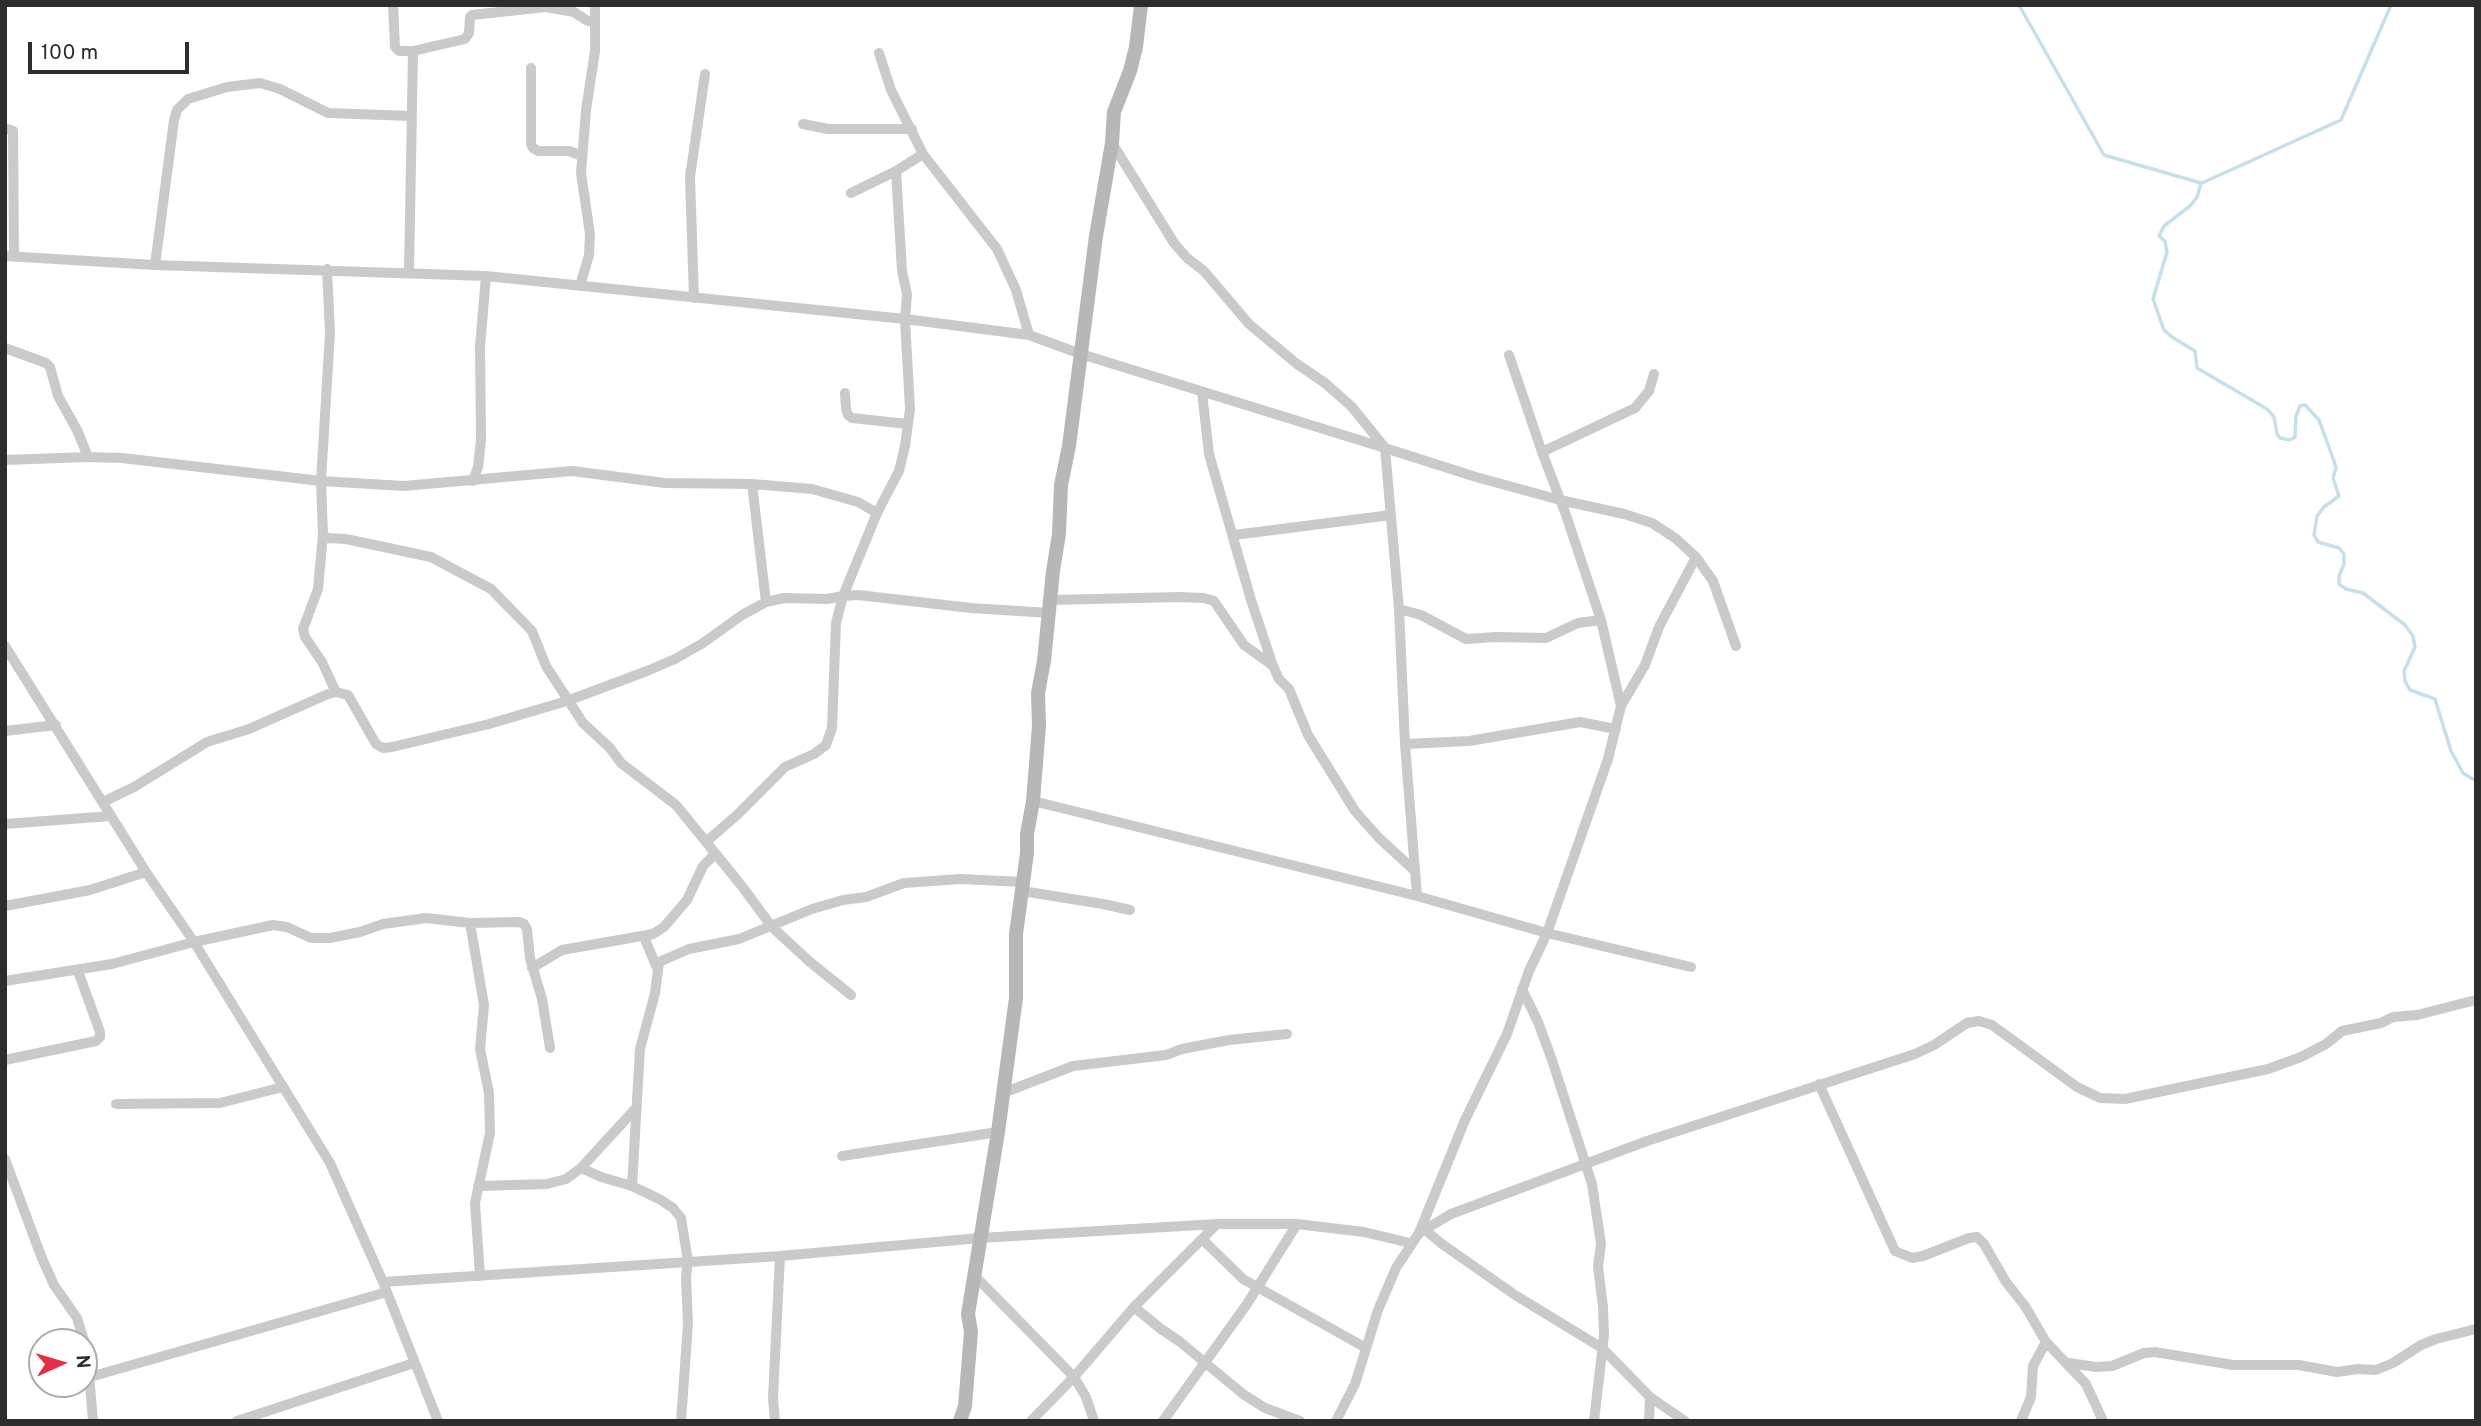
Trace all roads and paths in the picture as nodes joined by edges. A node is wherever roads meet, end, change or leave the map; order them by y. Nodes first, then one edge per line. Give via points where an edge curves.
1 (393, 5) edge
2 (595, 5) edge
3 (1141, 5) edge
4 (595, 23) junction
5 (413, 51) junction
6 (879, 53) dead end
7 (531, 68) dead end
8 (705, 74) dead end
9 (411, 116) junction
10 (803, 124) dead end
11 (5, 128) edge
12 (912, 129) junction
13 (1112, 143) junction
14 (923, 154) junction
15 (582, 156) junction
16 (896, 171) junction
17 (851, 193) dead end
18 (10, 256) edge
19 (155, 265) junction
20 (327, 269) junction
21 (409, 272) junction
22 (486, 276) junction
23 (580, 286) junction
24 (694, 298) junction
25 (905, 319) junction
26 (1029, 335) junction
27 (5, 348) edge
28 (1081, 354) junction
29 (1509, 355) dead end
30 (1654, 374) dead end
31 (1202, 391) junction
32 (845, 393) dead end
33 (907, 424) junction
34 (1385, 448) junction
35 (1542, 452) junction
36 (88, 457) junction
37 (5, 460) edge
38 (321, 481) junction
39 (473, 481) junction
40 (752, 484) junction
41 (1560, 500) junction
42 (877, 513) junction
43 (1391, 515) junction
44 (323, 534) junction
45 (1234, 535) junction
46 (1696, 557) junction
47 (843, 596) junction
48 (766, 602) junction
49 (1051, 607) junction
50 (1399, 609) junction
51 (1601, 620) junction
52 (5, 646) edge
53 (1736, 646) dead end
54 (1273, 666) junction
55 (336, 692) junction
56 (567, 701) junction
57 (1621, 706) junction
58 (56, 725) junction
59 (1616, 729) junction
60 (5, 731) edge
61 (1405, 744) junction
62 (1034, 801) junction
63 (103, 803) junction
64 (111, 816) junction
65 (5, 824) edge
66 (706, 842) junction
67 (715, 854) junction
68 (1415, 871) junction
69 (146, 872) junction
70 (1022, 886) junction
71 (1417, 896) junction
72 (5, 906) edge
73 (1130, 910) dead end
74 (470, 923) junction
75 (772, 927) junction
76 (1547, 933) junction
77 (644, 937) junction
78 (194, 942) junction
79 (1691, 967) dead end
80 (532, 968) junction
81 (657, 969) junction
82 (78, 971) junction
83 (5, 981) edge
84 (1522, 989) junction
85 (850, 995) dead end
86 (2476, 1000) edge
87 (1287, 1034) dead end
88 (550, 1048) dead end
89 (5, 1060) edge
90 (1819, 1084) junction
91 (283, 1087) junction
92 (1003, 1093) junction
93 (116, 1104) dead end
94 (638, 1106) junction
95 (998, 1132) junction
96 (842, 1156) dead end
97 (5, 1159) edge
98 (1585, 1164) junction
99 (581, 1168) junction
100 (478, 1186) junction
101 (632, 1186) junction
102 (1217, 1224) junction
103 (1297, 1224) junction
104 (1421, 1231) junction
105 (980, 1238) junction
106 (1202, 1239) junction
107 (1410, 1243) junction
108 (780, 1256) junction
109 (688, 1261) junction
110 (973, 1274) junction
111 (480, 1276) junction
112 (385, 1287) junction
113 (1257, 1287) junction
114 (1134, 1307) junction
115 (80, 1328) edge
116 (2476, 1329) edge
117 (2046, 1342) junction
118 (1366, 1348) junction
119 (1601, 1348) junction
120 (1205, 1361) junction
121 (414, 1363) junction
122 (2068, 1363) junction
123 (98, 1375) edge
124 (1074, 1377) junction
125 (1650, 1397) junction
126 (91, 1398) edge
127 (93, 1421) edge
128 (237, 1421) edge
129 (438, 1421) edge
130 (681, 1421) edge
131 (775, 1421) edge
132 (960, 1421) edge
133 (1031, 1421) edge
134 (1094, 1421) edge
135 (1163, 1421) edge
136 (1300, 1421) edge
137 (1336, 1421) edge
138 (1594, 1421) edge
139 (1649, 1421) edge
140 (1685, 1421) edge
141 (2021, 1421) edge
142 (2103, 1421) edge

1 - 5 street via 395,47
2 - 4 street
3 - 13 street via 1130,71 1114,112
4 - 5 street via 574,12 546,7 472,15 465,39
4 - 15 street
5 - 9 street
6 - 12 street via 891,90
7 - 15 street via 533,148
8 - 24 street via 690,177
9 - 19 street via 327,113 260,83 188,99 174,120
9 - 21 street
10 - 12 street via 828,129
11 - 18 street via 13,131
12 - 14 street
13 - 28 street
13 - 34 street via 1187,258 1249,324 1352,407
14 - 16 street
14 - 26 street via 998,249
15 - 23 street via 590,234
16 - 17 street
16 - 25 street
18 - 19 street
19 - 20 street
20 - 21 street
20 - 38 street via 330,333
21 - 22 street
22 - 23 street
22 - 39 street via 480,347 481,440
23 - 24 street
24 - 25 street
25 - 26 street
25 - 33 street
26 - 28 street
27 - 36 street via 50,368 58,396
28 - 31 street
28 - 49 street via 1061,485
29 - 35 street
30 - 35 street via 1649,391 1635,408
31 - 34 street
31 - 45 street via 1209,454
32 - 33 street via 852,418
33 - 42 street via 899,471
34 - 41 street
34 - 43 street
35 - 41 street
36 - 37 street
36 - 38 street
38 - 39 street via 404,486
38 - 44 street
39 - 40 street via 572,471 665,483
40 - 42 street via 812,489 858,502
40 - 48 street
41 - 46 street via 1652,523
41 - 51 street
42 - 47 street
43 - 45 street
43 - 50 street
44 - 55 street via 318,589 303,629
44 - 56 street via 431,556 491,589 532,631
45 - 54 street
46 - 53 street via 1713,581
46 - 57 street
47 - 48 street
47 - 49 street via 971,608
47 - 66 street via 836,623 832,728 826,745 776,774
48 - 56 street via 675,659
49 - 54 street via 1204,598 1214,601 1244,645
49 - 62 street via 1038,693
50 - 51 street via 1421,615 1466,639 1546,638 1578,623
50 - 61 street
51 - 57 street
52 - 58 street
54 - 68 street via 1354,811
55 - 56 street via 348,695 370,737 383,748
55 - 63 street via 206,742
56 - 66 street via 621,762 676,805
57 - 59 street
58 - 60 street
58 - 63 street
59 - 61 street via 1580,722 1469,741
59 - 76 street
61 - 68 street
62 - 70 street
62 - 71 street
63 - 64 street
64 - 65 street
64 - 69 street
66 - 67 street
67 - 75 street
67 - 77 street via 664,927
68 - 71 street
69 - 72 street via 90,890
69 - 78 street
70 - 73 street
70 - 75 street via 960,879 904,883 812,909
70 - 92 street via 1016,998
71 - 76 street
74 - 78 street via 426,918 321,938 273,925
74 - 80 street via 524,924
74 - 100 street via 484,1005 481,1049 489,1093 490,1133
75 - 81 street via 739,939 689,948 659,962
75 - 85 street
76 - 79 street
76 - 84 street
77 - 80 street via 562,950
77 - 81 street
78 - 82 street
78 - 91 street
80 - 88 street
81 - 94 street via 655,993 642,1033
82 - 83 street
82 - 89 street via 100,1037
84 - 98 street via 1552,1060
84 - 104 street
86 - 90 street via 2342,1031 2326,1044 2269,1069 2125,1099 2100,1098 2077,1087 1993,1025 1979,1021 1967,1023 1915,1054
87 - 92 street via 1073,1066
90 - 98 street
90 - 117 street via 1895,1251 1912,1258 1978,1237
91 - 93 street via 220,1102
91 - 112 street via 330,1163
92 - 95 street
94 - 99 street
94 - 101 street
95 - 96 street
95 - 105 street
97 - 115 street via 41,1256
98 - 104 street via 1451,1214
98 - 119 street via 1601,1244
99 - 100 street via 558,1182
99 - 101 street
100 - 111 street
101 - 109 street via 673,1208 681,1218
102 - 103 street
102 - 105 street
102 - 106 street
103 - 107 street
103 - 113 street
104 - 107 street
104 - 119 street
105 - 108 street
105 - 110 street
106 - 113 street
106 - 114 street
107 - 118 street via 1378,1310
108 - 109 street
108 - 131 street
109 - 111 street
109 - 130 street
110 - 124 street
110 - 132 street via 965,1406
111 - 112 street
112 - 121 street
112 - 123 street
113 - 118 street
113 - 120 street
114 - 120 street
114 - 124 street
116 - 122 street via 2421,1345 2376,1370 2233,1365 2155,1352 2112,1366
117 - 122 street
117 - 141 street via 2033,1366 2031,1396
118 - 137 street via 1355,1384
119 - 125 street
119 - 138 street
120 - 135 street
120 - 136 street via 1265,1408
121 - 128 street
121 - 129 street
122 - 142 street via 2087,1384
124 - 133 street
124 - 134 street
125 - 139 street
125 - 140 street
126 - 127 street

